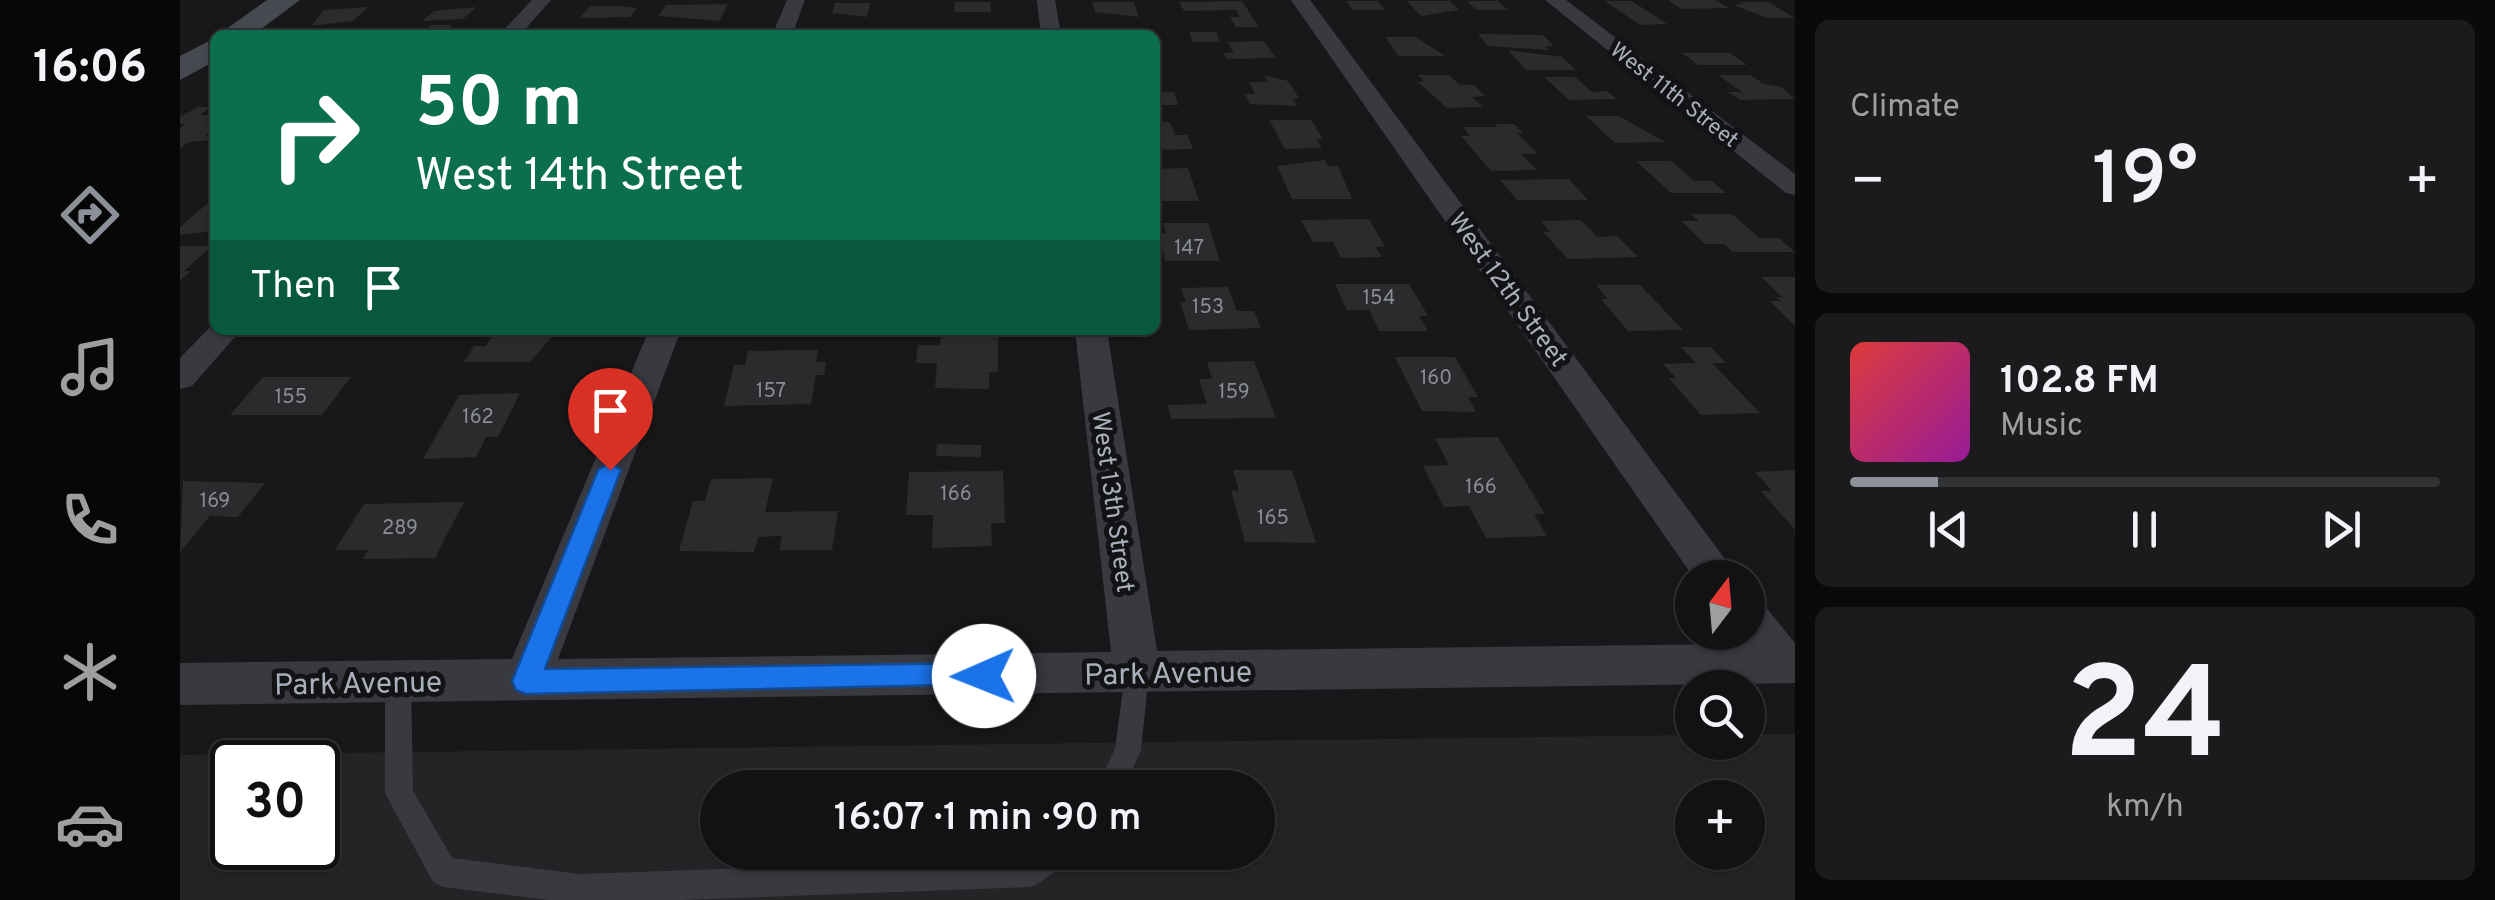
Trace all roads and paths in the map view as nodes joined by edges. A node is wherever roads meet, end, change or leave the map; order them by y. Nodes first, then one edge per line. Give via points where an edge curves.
1 (286, 0) edge
2 (542, 0) edge
3 (796, 0) edge
4 (1046, 0) edge
5 (1300, 0) edge
6 (1554, 0) edge
7 (241, 30) edge
8 (514, 30) edge
9 (784, 30) edge
10 (1050, 30) edge
11 (210, 50) edge
12 (180, 70) edge
13 (1795, 187) edge
14 (221, 335) edge
15 (663, 335) edge
16 (1091, 335) edge
17 (180, 378) edge
18 (1705, 560) edge
19 (1765, 637) edge
20 (1788, 663) edge
21 (1136, 674) junction
22 (526, 681) junction
23 (398, 682) junction
24 (180, 684) edge
25 (1119, 770) edge
26 (1032, 870) edge

1 - 7 street
2 - 8 street
3 - 9 street
4 - 10 street
5 - 18 street, West 12th Street
6 - 13 street, West 11th Street
11 - 12 street
14 - 17 street
15 - 22 street
16 - 21 street, West 13th Street
19 - 20 street
20 - 21 street, Park Avenue
21 - 22 street, Park Avenue
21 - 25 lane via 1128,750
22 - 23 street, Park Avenue
23 - 24 street, Park Avenue
23 - 26 lane via 399,793 442,872 580,889

